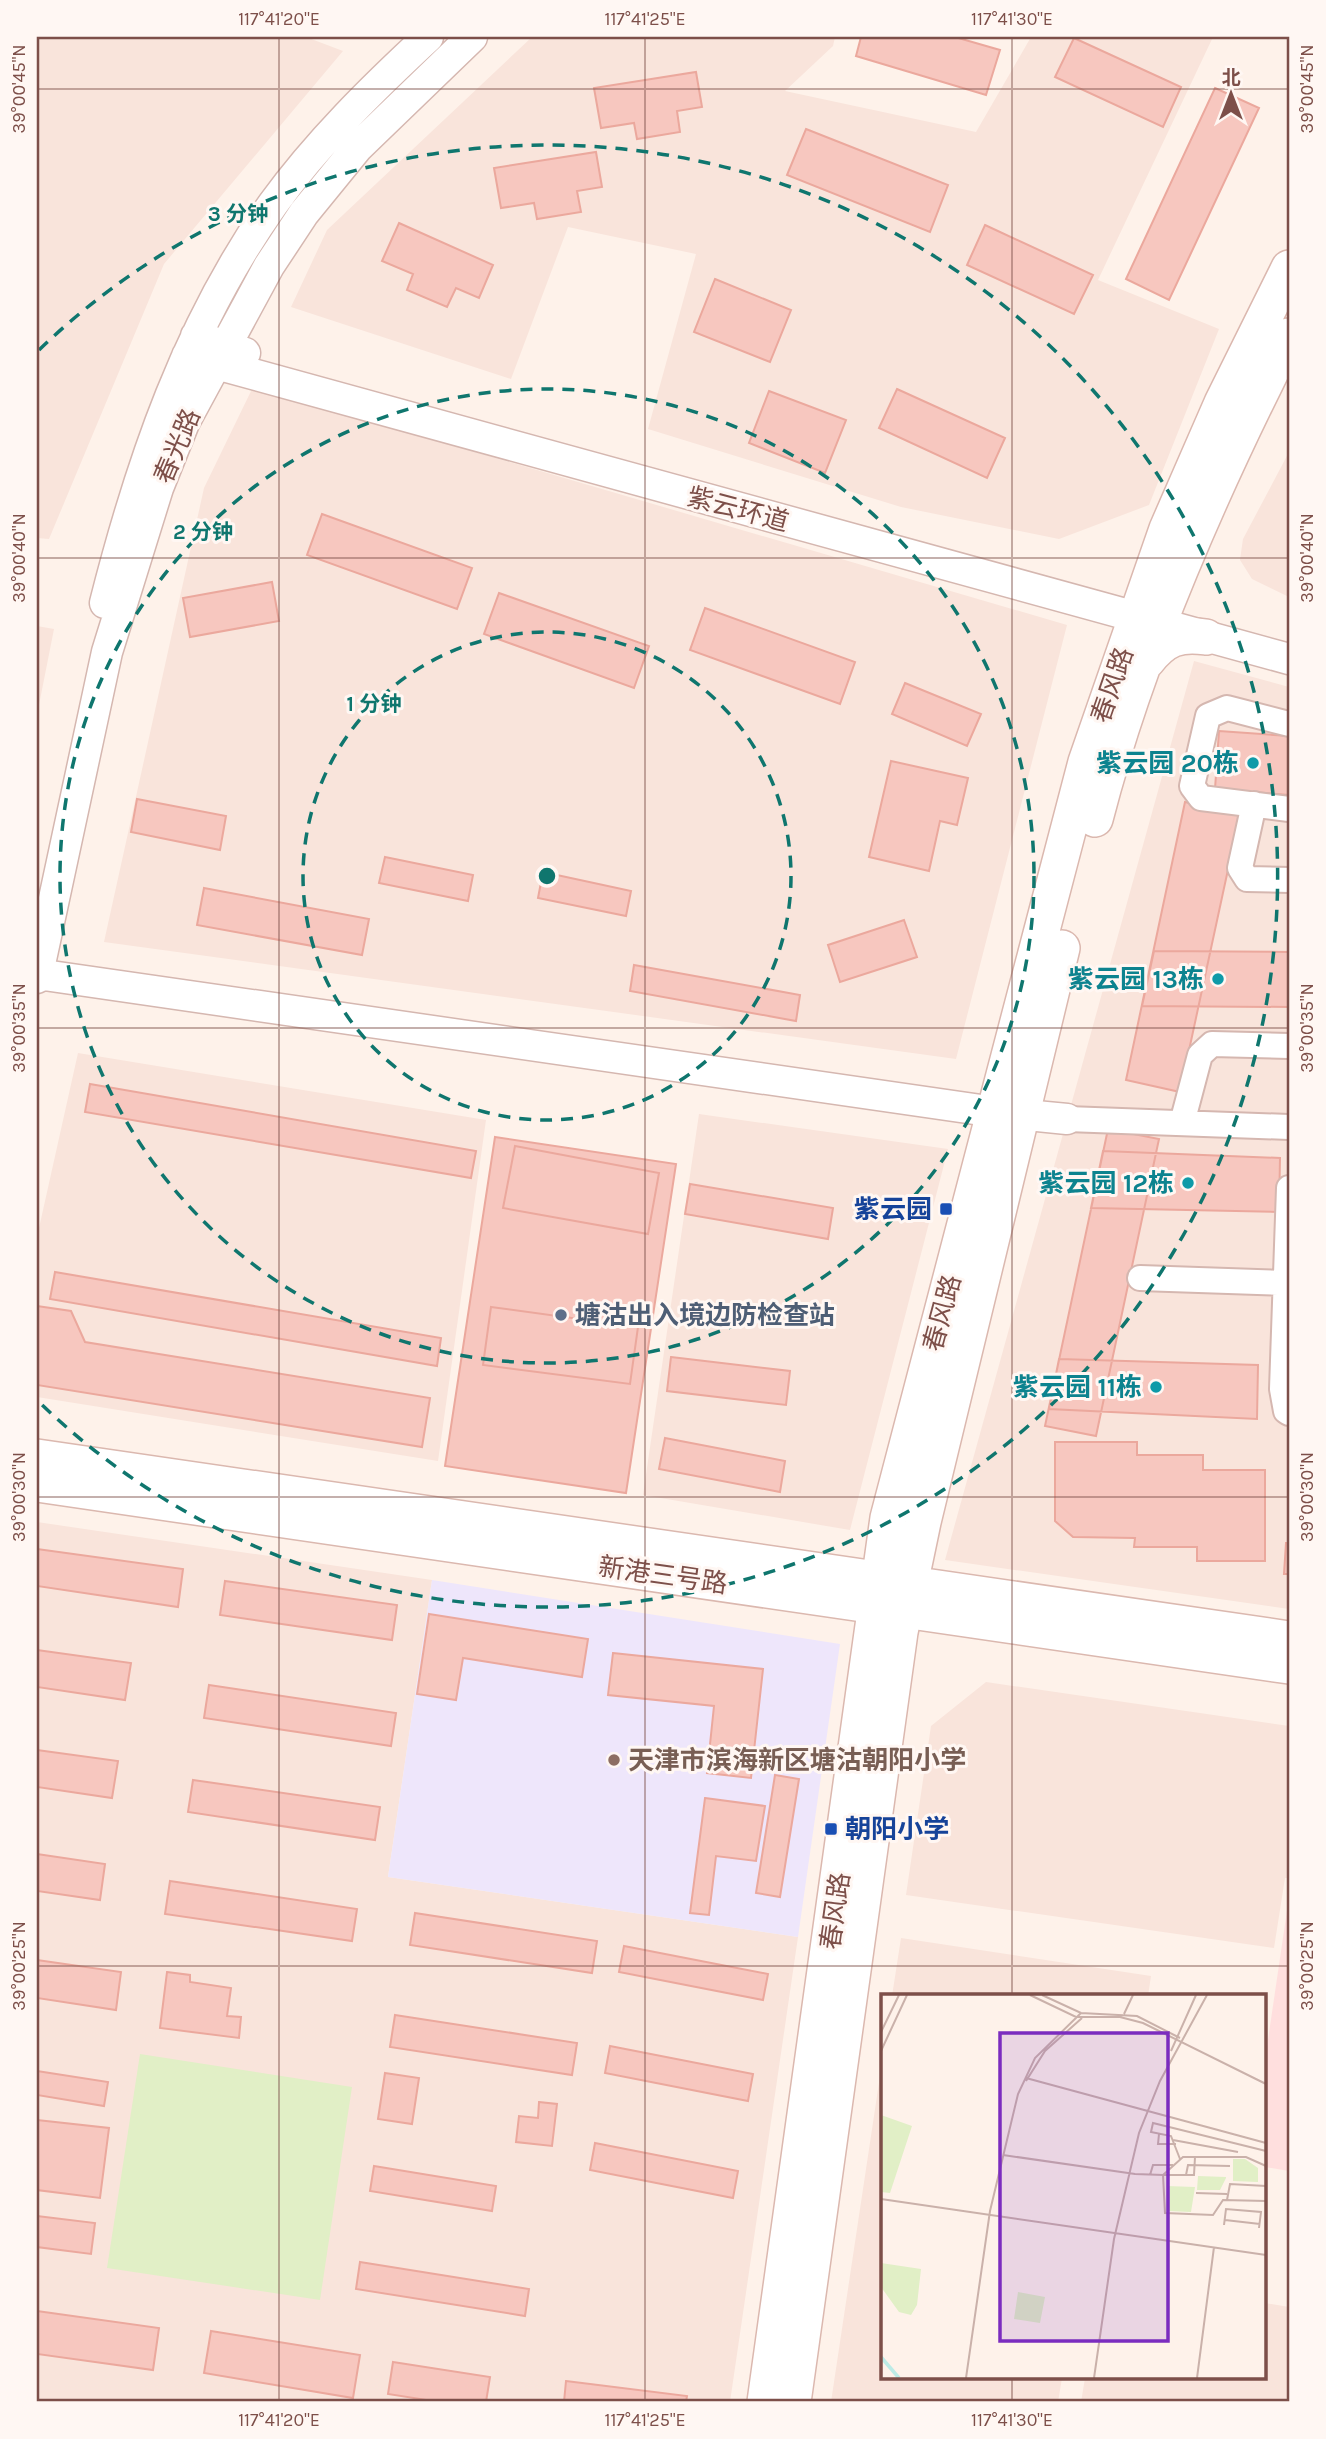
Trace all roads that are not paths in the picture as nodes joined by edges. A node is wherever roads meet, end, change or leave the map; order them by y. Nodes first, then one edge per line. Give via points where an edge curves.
1 (428, 37) edge
2 (472, 37) edge
3 (1289, 268) edge
4 (1289, 336) edge
5 (205, 351) junction
6 (1153, 615) junction
7 (1211, 628) junction
8 (1289, 640) edge
9 (1135, 658) junction
10 (1289, 659) edge
11 (1289, 724) edge
12 (1254, 804) junction
13 (1289, 808) edge
14 (1289, 880) edge
15 (37, 904) edge
16 (37, 976) edge
17 (1289, 1046) edge
18 (1007, 1113) junction
19 (1067, 1119) joint
20 (1182, 1123) junction
21 (1289, 1127) edge
22 (1289, 1188) edge
23 (1140, 1279) dead end
24 (1286, 1283) junction
25 (1289, 1413) edge
26 (37, 1457) edge
27 (37, 1484) edge
28 (888, 1518) junction
29 (807, 1583) junction
30 (891, 1594) junction
31 (960, 1605) junction
32 (1289, 1639) edge
33 (882, 1663) junction
34 (1289, 1666) edge
35 (765, 2402) edge
36 (793, 2402) edge

1 - 5 street, 春光路 via 381,80 274,203 239,256
2 - 5 street, 春光路 via 357,148
3 - 6 main road, 春风路 via 1167,528
4 - 6 main road, 春风路
5 - 6 street, 紫云环道
5 - 15 street, 春光路 via 160,415 117,557
5 - 16 street, 春光路 via 107,652
6 - 7 street, 紫云环道
6 - 9 main road, 春风路
7 - 8 street, 紫云环道
7 - 9 main road via 1171,638
7 - 10 street, 紫云环道
9 - 18 main road, 春风路 via 1102,794
11 - 12 street via 1227,708 1208,716 1192,786 1201,797
12 - 13 street
12 - 14 street via 1240,868 1247,879
16 - 18 street
17 - 20 street via 1212,1044 1200,1055
18 - 19 street
18 - 28 main road, 春风路
18 - 30 main road, 春风路 via 923,1522
19 - 20 street
20 - 21 street
22 - 24 street
23 - 24 street
24 - 25 street via 1282,1389
26 - 29 main road, 新港三号路
27 - 29 main road, 新港三号路
28 - 29 main road via 865,1559
28 - 30 main road, 春风路
29 - 30 main road, 新港三号路
30 - 31 main road, 新港三号路
30 - 33 main road, 春风路
31 - 32 main road, 新港三号路
31 - 33 main road via 919,1629
31 - 34 main road, 新港三号路
33 - 35 main road, 春风路
33 - 36 main road, 春风路

